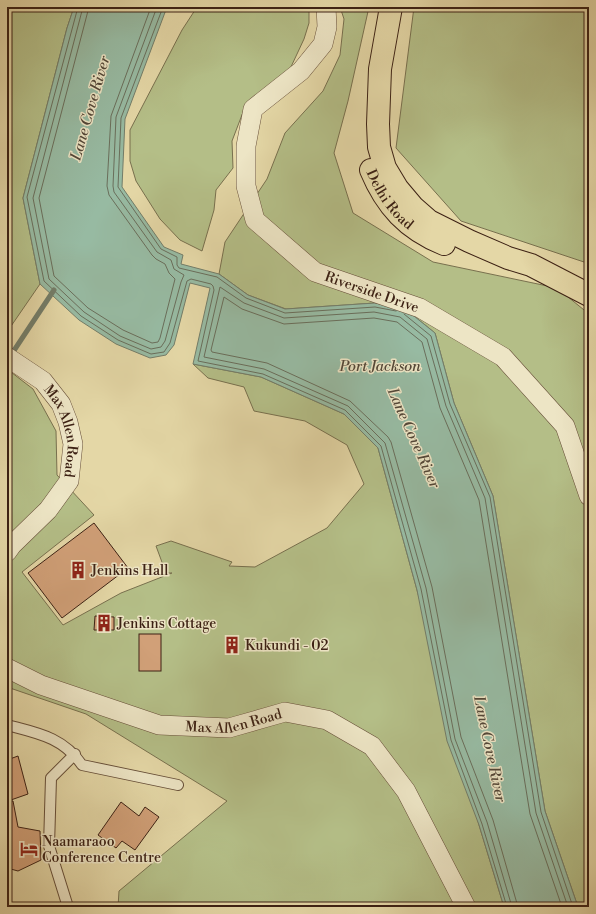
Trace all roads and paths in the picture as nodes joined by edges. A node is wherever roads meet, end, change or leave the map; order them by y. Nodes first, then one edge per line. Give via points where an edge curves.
1 (316, 7) edge
2 (326, 7) edge
3 (391, 7) edge
4 (301, 71) junction
5 (589, 295) edge
6 (14, 361) edge
7 (589, 496) edge
8 (7, 552) edge
9 (7, 668) edge
10 (7, 724) edge
11 (74, 754) junction
12 (178, 785) dead end
13 (68, 907) edge
14 (466, 907) edge

1 - 4 street, Riverside Drive via 316,24 309,54
2 - 4 street, Riverside Drive via 327,26 323,44
3 - 5 main road, Delhi Road via 380,69 378,124 379,147 385,168 397,188 429,221 508,258 531,265
4 - 7 street, Riverside Drive via 253,108 246,146 246,186 255,220 315,272 420,308 503,357 565,426
6 - 8 street, Max Allen Road via 43,381 60,404 68,422 73,444 69,481 48,510
9 - 14 street, Max Allen Road via 41,685 159,725 229,728 284,712 327,720 372,746 406,791
10 - 11 lane via 50,737
11 - 12 lane via 82,765
11 - 13 lane via 52,778 49,846

